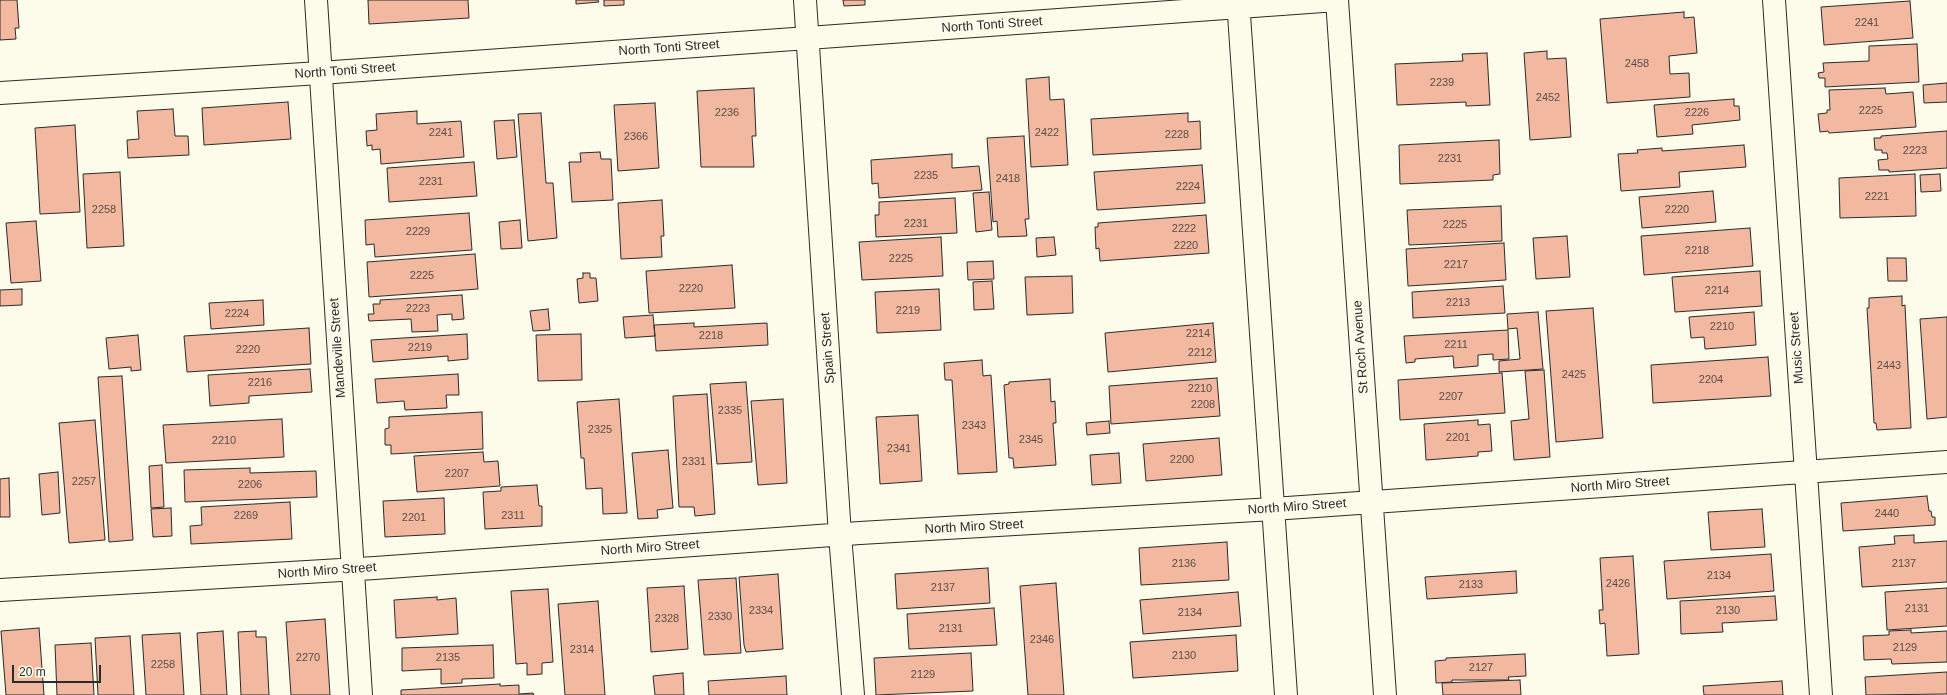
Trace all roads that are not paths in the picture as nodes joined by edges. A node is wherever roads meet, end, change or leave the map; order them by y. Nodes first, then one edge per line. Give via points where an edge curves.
1 (316, 0) edge
2 (805, 0) edge
3 (1337, 0) edge
4 (1774, 0) edge
5 (1239, 4) edge
6 (808, 38) junction
7 (320, 73) junction
8 (0, 93) edge
9 (1947, 462) edge
10 (1806, 472) junction
11 (1371, 502) junction
12 (1273, 509) junction
13 (840, 535) junction
14 (352, 569) junction
15 (0, 590) edge
16 (361, 695) edge
17 (853, 695) edge
18 (1286, 695) edge
19 (1385, 695) edge
20 (1821, 695) edge

1 - 7 street, Mandeville Street
2 - 6 street, Spain Street
3 - 5 street, North Tonti Street
3 - 11 street, St Roch Avenue
4 - 10 street, Music Street
5 - 6 street, North Tonti Street
5 - 12 street
6 - 7 street, North Tonti Street
6 - 13 street, Spain Street
7 - 8 street, North Tonti Street
7 - 14 street, Mandeville Street
9 - 10 street, North Miro Street
10 - 11 street, North Miro Street
10 - 20 street, Music Street
11 - 12 street, North Miro Street
11 - 19 street, St Roch Avenue
12 - 13 street, North Miro Street
12 - 18 street
13 - 14 street, North Miro Street
13 - 17 street, Spain Street
14 - 15 street, North Miro Street
14 - 16 street, Mandeville Street

